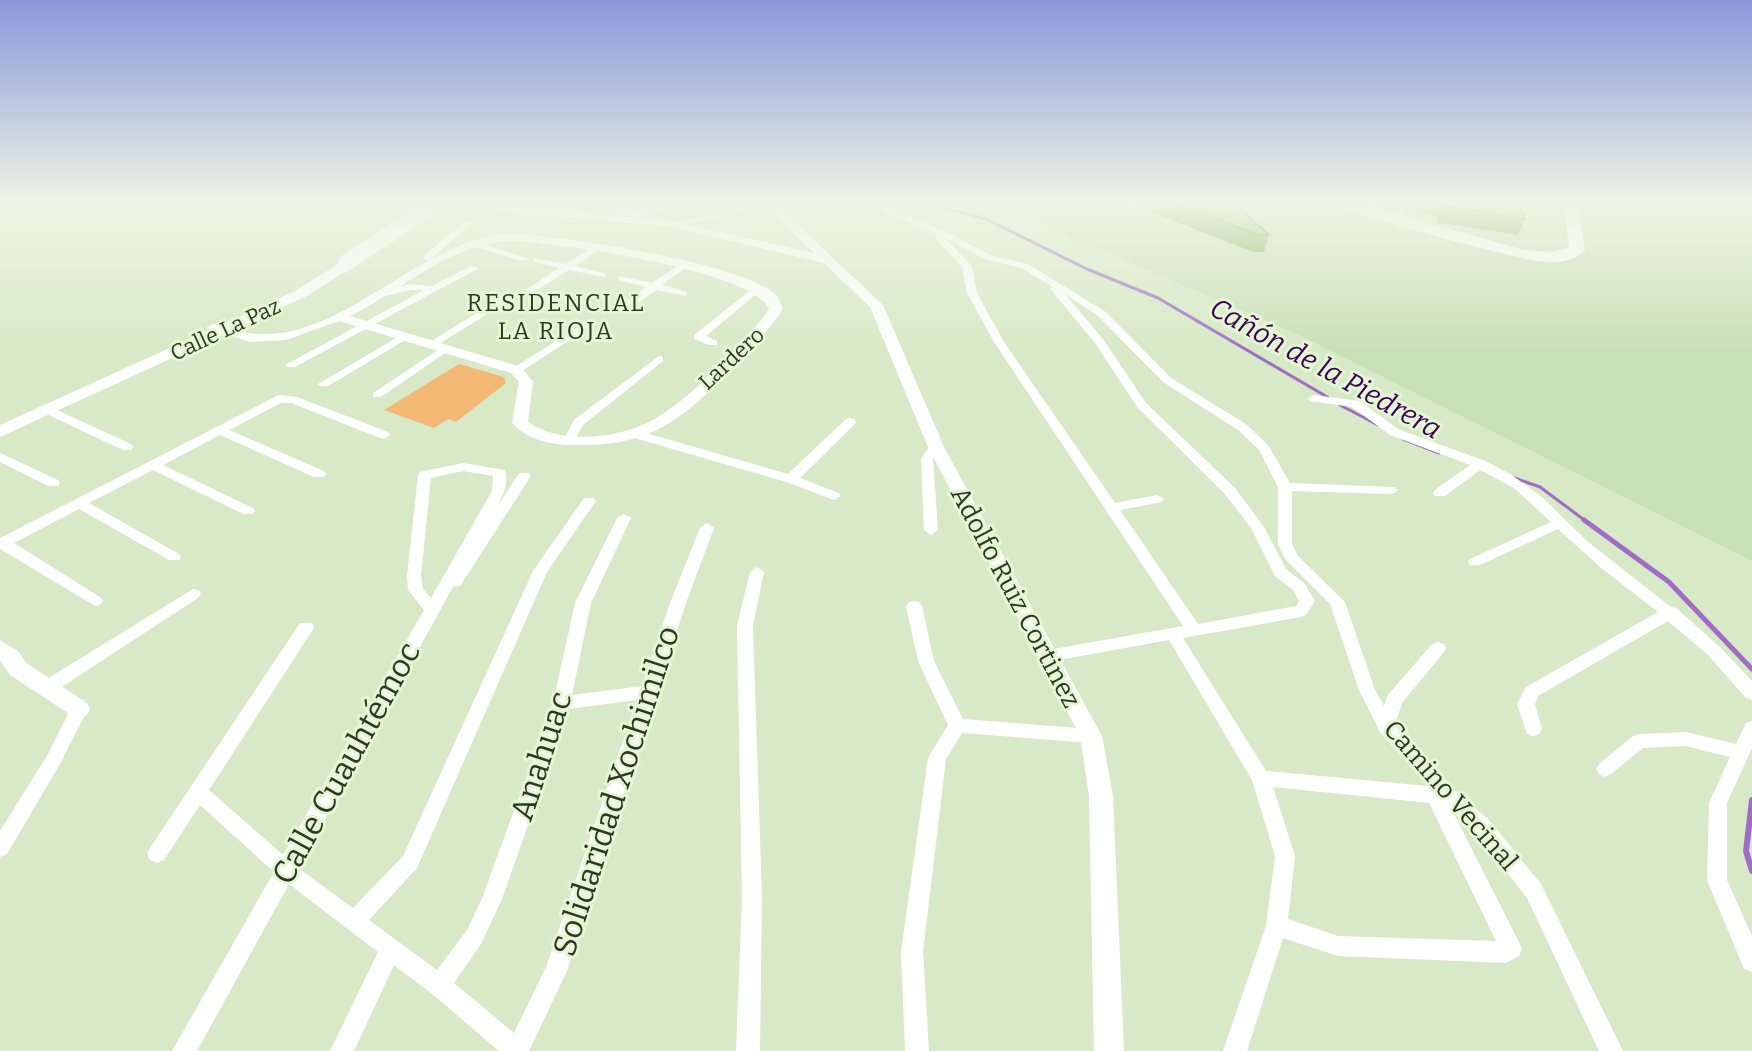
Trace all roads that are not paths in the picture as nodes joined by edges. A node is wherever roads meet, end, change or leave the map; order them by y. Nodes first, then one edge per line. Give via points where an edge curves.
1 (354, 252) edge
2 (361, 252) edge
3 (363, 252) edge
4 (439, 252) edge
5 (456, 252) edge
6 (500, 252) edge
7 (591, 252) edge
8 (616, 252) edge
9 (794, 252) edge
10 (819, 252) edge
11 (953, 252) edge
12 (977, 252) edge
13 (1515, 252) edge
14 (1574, 252) edge
15 (433, 258) junction
16 (525, 259) dead end
17 (537, 260) dead end
18 (827, 260) junction
19 (343, 264) junction
20 (567, 267) junction
21 (681, 267) junction
22 (474, 268) dead end
23 (602, 275) dead end
24 (622, 278) dead end
25 (1047, 280) junction
26 (654, 287) junction
27 (431, 289) junction
28 (531, 290) dead end
29 (753, 292) junction
30 (683, 294) dead end
31 (377, 295) junction
32 (498, 303) dead end
33 (621, 310) dead end
34 (347, 316) junction
35 (588, 324) dead end
36 (365, 325) junction
37 (210, 333) junction
38 (403, 337) junction
39 (713, 343) dead end
40 (437, 347) junction
41 (659, 359) dead end
42 (291, 365) dead end
43 (516, 370) junction
44 (324, 384) dead end
45 (377, 395) dead end
46 (1314, 399) dead end
47 (48, 410) junction
48 (850, 422) dead end
49 (0, 423) edge
50 (220, 430) junction
51 (0, 432) edge
52 (635, 434) junction
53 (384, 435) dead end
54 (570, 439) junction
55 (127, 447) dead end
56 (936, 447) junction
57 (0, 457) edge
58 (1480, 464) junction
59 (153, 465) junction
60 (319, 474) dead end
61 (524, 476) dead end
62 (791, 479) junction
63 (53, 483) dead end
64 (1285, 487) junction
65 (1390, 490) dead end
66 (1440, 493) dead end
67 (834, 496) dead end
68 (1157, 499) dead end
69 (589, 501) dead end
70 (79, 503) junction
71 (1111, 508) junction
72 (248, 511) dead end
73 (624, 518) dead end
74 (1560, 523) junction
75 (707, 528) dead end
76 (931, 530) dead end
77 (1, 543) edge
78 (174, 557) dead end
79 (1475, 562) dead end
80 (757, 572) dead end
81 (193, 594) dead end
82 (95, 601) dead end
83 (435, 601) junction
84 (914, 606) dead end
85 (1671, 612) junction
86 (306, 627) dead end
87 (1194, 630) junction
88 (1173, 634) junction
89 (1438, 648) dead end
90 (1048, 656) junction
91 (6, 662) edge
92 (48, 687) junction
93 (650, 692) junction
94 (1752, 693) edge
95 (562, 703) junction
96 (79, 709) joint
97 (957, 726) junction
98 (1386, 727) junction
99 (1752, 728) edge
100 (1533, 729) dead end
101 (1091, 736) junction
102 (1740, 752) junction
103 (1605, 769) dead end
104 (1261, 778) junction
105 (197, 791) junction
106 (1441, 795) junction
107 (0, 848) edge
108 (157, 854) dead end
109 (288, 872) junction
110 (355, 920) junction
111 (1277, 926) junction
112 (391, 948) junction
113 (1752, 961) edge
114 (439, 985) junction
115 (184, 1051) edge
116 (342, 1051) edge
117 (517, 1051) edge
118 (748, 1051) edge
119 (917, 1051) edge
120 (1109, 1051) edge
121 (1235, 1051) edge
122 (1611, 1051) edge

1 - 19 main road
2 - 19 main road, Calle La Paz
3 - 19 main road
4 - 15 street
5 - 15 street, Lardero
6 - 16 street
7 - 20 street
8 - 21 street, Lardero via 647,255
9 - 18 street
10 - 18 street, Adolfo Ruiz Cortinez
11 - 71 street via 967,266 982,315
12 - 25 street, Camino Vecinal via 1025,266
13 - 14 main road via 1559,257
15 - 31 street, Lardero
17 - 20 street
18 - 56 street, Adolfo Ruiz Cortinez via 876,305
19 - 37 main road, Calle La Paz via 300,294
20 - 23 street
20 - 28 street
21 - 26 street
21 - 29 street, Lardero
22 - 27 street
24 - 26 street
25 - 64 street, Camino Vecinal via 1102,314 1167,380 1254,436
25 - 87 street via 1099,341 1142,405 1230,491 1257,527 1280,572 1307,601 1301,611
26 - 30 street
26 - 33 street
27 - 31 street via 413,284
27 - 36 street
29 - 39 street via 698,337
29 - 52 street, Lardero via 771,297 776,309 761,332 667,418
31 - 34 street, Lardero
32 - 40 street
34 - 36 street
34 - 37 street, Lardero via 307,335 238,344
35 - 43 street
36 - 38 street
36 - 42 street
37 - 47 main road, Calle La Paz
37 - 49 main road, Calle La Paz
38 - 40 street
38 - 44 street
40 - 43 street
40 - 45 street
41 - 54 street via 578,423
43 - 54 street, Lardero via 526,382 520,423 543,437
46 - 58 street via 1358,405 1382,427
47 - 51 main road, Calle La Paz
47 - 55 street
48 - 62 street
50 - 53 street via 279,399
50 - 59 street
50 - 60 street
52 - 54 street, Lardero
52 - 62 street
56 - 76 street via 927,458
56 - 90 street, Adolfo Ruiz Cortinez
57 - 63 street
58 - 66 street
58 - 74 street via 1530,493
59 - 70 street
59 - 72 street
61 - 83 street via 460,576
62 - 67 street
64 - 65 street
64 - 98 street, Camino Vecinal via 1285,544 1292,559 1337,602 1367,690
68 - 71 street
69 - 110 street via 540,571 410,862
70 - 77 street
70 - 78 street
71 - 87 street
73 - 95 street, Anahuac via 583,603
74 - 79 street
74 - 85 street
75 - 93 street, Solidaridad Xochimilco
77 - 82 street
80 - 118 street via 745,626 752,899
81 - 92 street
83 - 83 street, Calle Cuauhtémoc via 499,491 500,473 463,467 425,475 414,576 416,590
83 - 109 street, Calle Cuauhtémoc
84 - 97 street via 926,661
85 - 94 street via 1729,664
85 - 100 street via 1532,692 1526,704
86 - 105 street
87 - 88 street
88 - 90 street
88 - 104 street
89 - 98 street via 1394,700
90 - 101 street, Adolfo Ruiz Cortinez
91 - 92 street
92 - 96 street
93 - 95 street
93 - 117 street, Solidaridad Xochimilco via 556,971
95 - 114 street, Anahuac via 492,899 474,937
96 - 107 street
97 - 101 street
97 - 119 street via 937,758 914,937
98 - 106 street, Camino Vecinal
99 - 102 street
101 - 120 street, Adolfo Ruiz Cortinez via 1101,796
102 - 103 street via 1686,739 1639,741
102 - 113 street via 1718,803 1717,880
104 - 106 street
104 - 111 street via 1285,856
105 - 108 street
105 - 109 street
106 - 111 street via 1511,949 1338,946
106 - 122 street, Camino Vecinal via 1483,827 1534,891
109 - 110 street
109 - 115 street, Calle Cuauhtémoc
110 - 112 street
111 - 121 street
112 - 114 street
112 - 116 street
114 - 117 street

